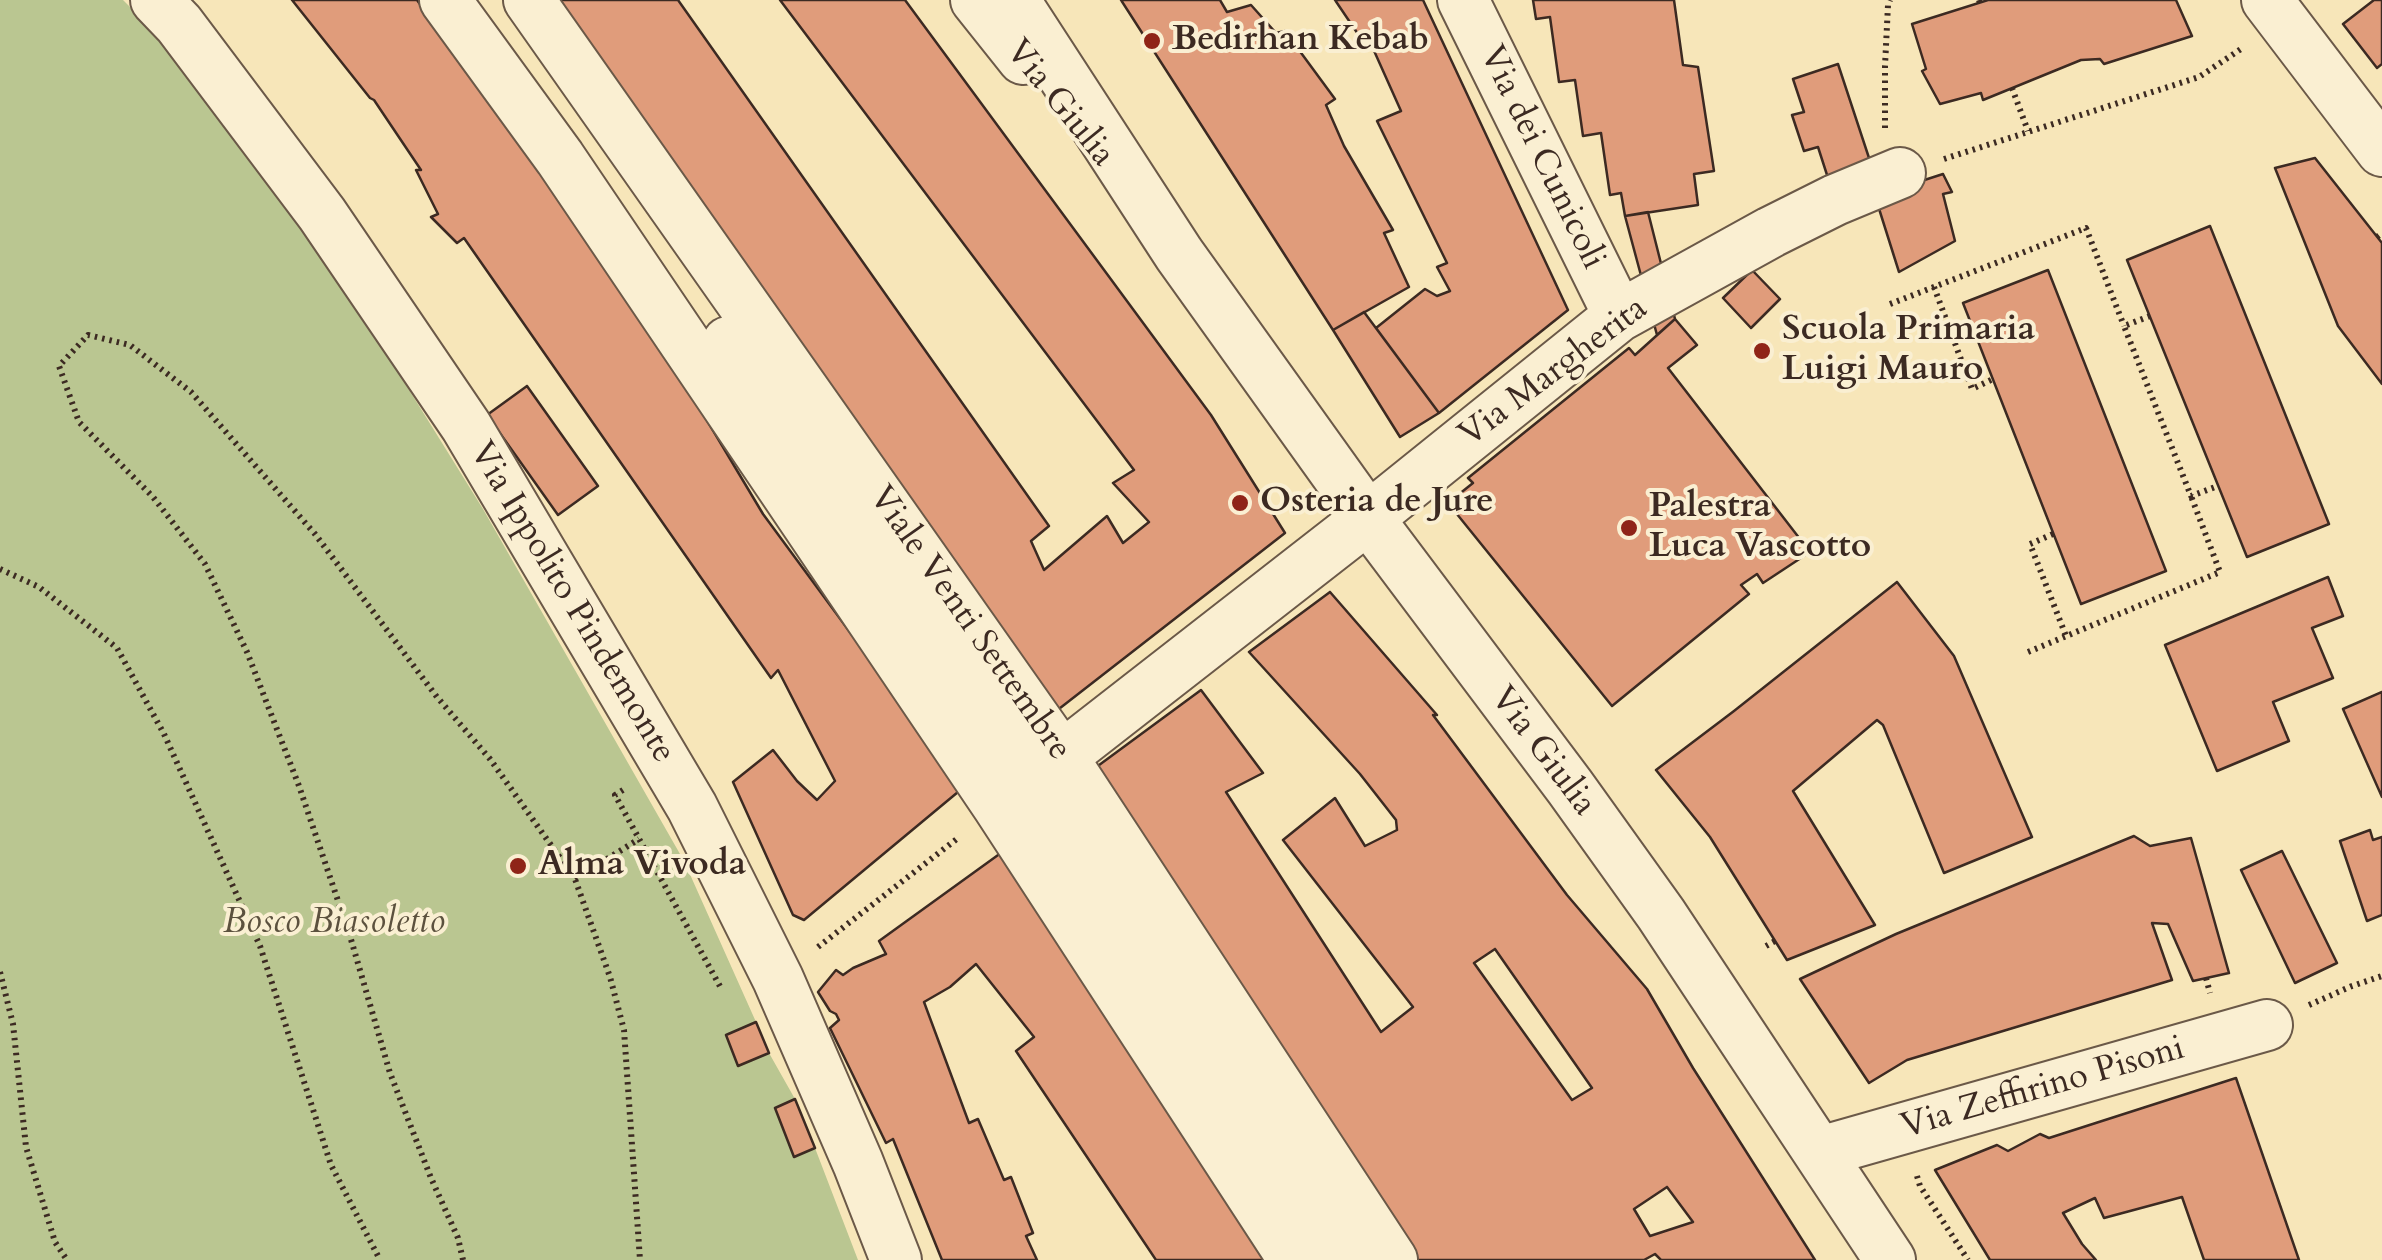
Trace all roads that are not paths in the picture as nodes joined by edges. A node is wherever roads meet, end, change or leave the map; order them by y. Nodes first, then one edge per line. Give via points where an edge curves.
1 (156, 0) edge
2 (445, 0) edge
3 (490, 0) edge
4 (528, 0) edge
5 (976, 0) edge
6 (1014, 0) edge
7 (1463, 0) edge
8 (2266, 0) edge
9 (2382, 151) edge
10 (1892, 177) road end
11 (1179, 254) junction
12 (1620, 316) junction
13 (1368, 518) junction
14 (1031, 781) junction
15 (2283, 1018) road end
16 (1820, 1152) junction
17 (896, 1260) edge
18 (1294, 1260) edge
19 (1343, 1260) edge
20 (1392, 1260) edge
21 (1890, 1260) edge

1 - 17 street, Via Ippolito Pindemonte via 322,214 466,426 692,807 778,979
2 - 14 street, Viale Venti Settembre
3 - 14 street, Viale Venti Settembre
4 - 14 street, Viale Venti Settembre
5 - 11 street, Via Giulia
6 - 11 street, Via Giulia
7 - 12 street, Via dei Cunicoli
8 - 9 street
10 - 12 street, Via Margherita via 1787,224
11 - 13 street, Via Giulia
12 - 13 street, Via Margherita
13 - 14 street, Via Margherita
13 - 16 street, Via Giulia via 1650,898
14 - 18 street, Viale Venti Settembre
14 - 19 street, Viale Venti Settembre
14 - 20 street, Viale Venti Settembre
15 - 16 street, Via Zeffirino Pisoni
16 - 21 street, Via Giulia

